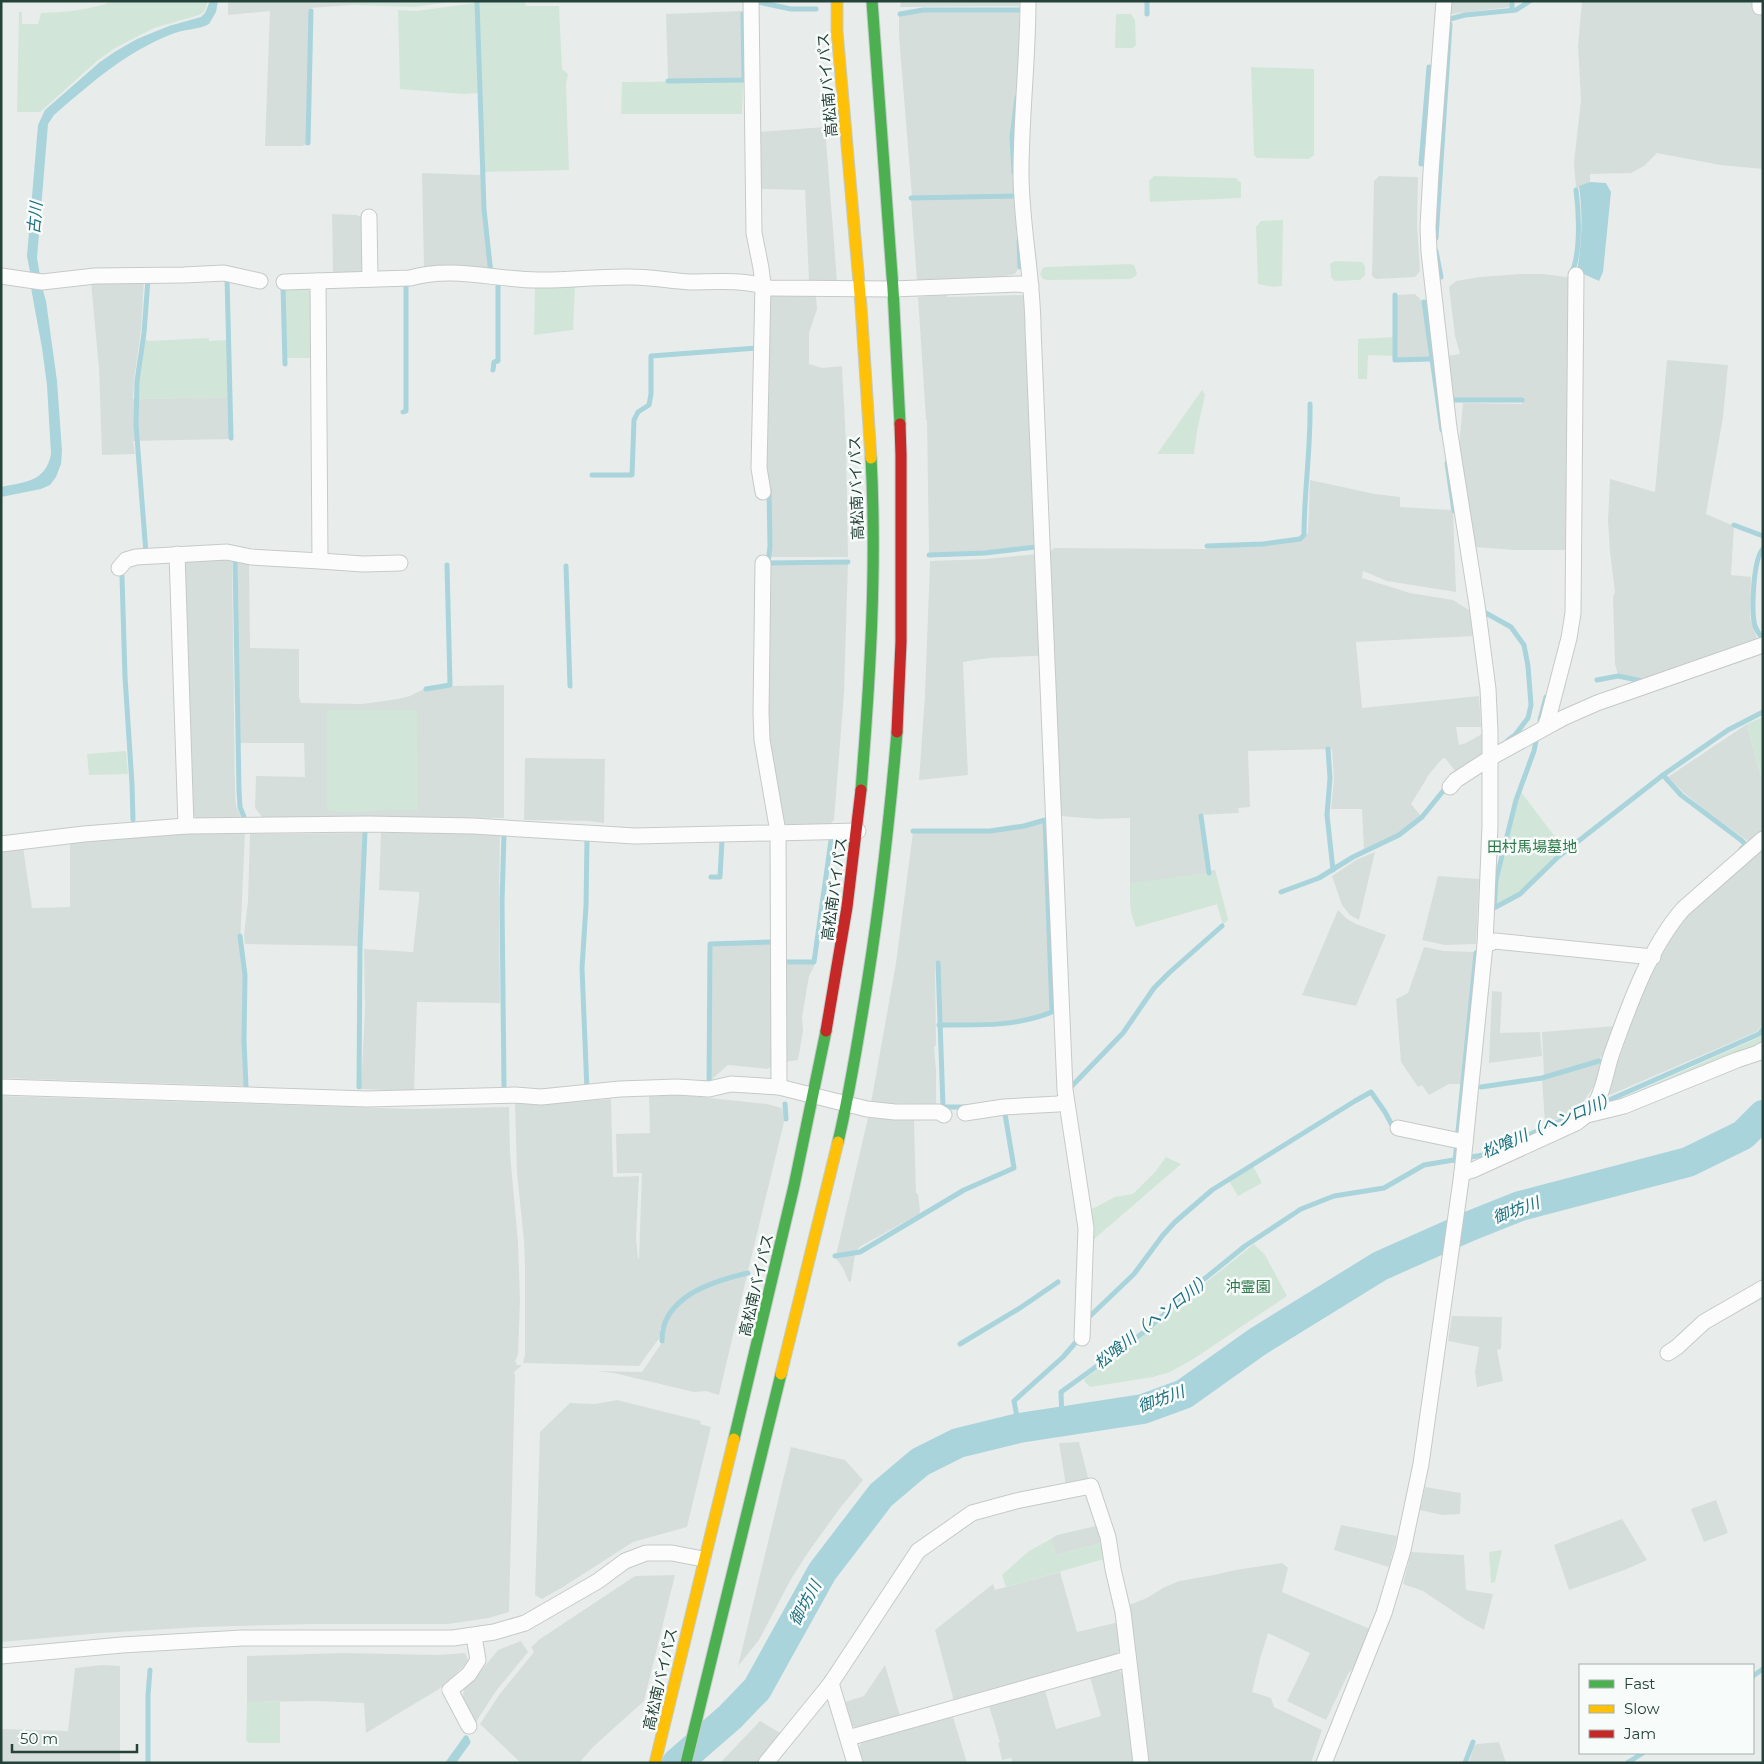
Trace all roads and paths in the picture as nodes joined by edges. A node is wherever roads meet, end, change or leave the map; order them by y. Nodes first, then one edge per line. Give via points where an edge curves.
1 (751, 1) edge
2 (836, 1) edge
3 (872, 1) edge
4 (1028, 1) edge
5 (1444, 1) edge
6 (369, 217) dead end
7 (1576, 275) dead end
8 (1, 276) edge
9 (370, 280) junction
10 (260, 281) dead end
11 (318, 281) junction
12 (284, 282) dead end
13 (763, 285) junction
14 (1031, 286) junction
15 (860, 289) junction
16 (893, 289) junction
17 (763, 492) dead end
18 (177, 554) junction
19 (320, 561) junction
20 (400, 563) dead end
21 (763, 563) dead end
22 (119, 568) dead end
23 (1763, 645) edge
24 (1541, 730) junction
25 (1490, 758) junction
26 (1450, 787) dead end
27 (186, 826) junction
28 (858, 831) junction
29 (778, 832) junction
30 (1763, 839) edge
31 (1, 844) edge
32 (1485, 945) junction
33 (1653, 957) junction
34 (1763, 1050) edge
35 (1, 1087) edge
36 (779, 1087) junction
37 (814, 1096) junction
38 (1066, 1101) junction
39 (847, 1104) junction
40 (1592, 1109) junction
41 (965, 1113) dead end
42 (944, 1115) dead end
43 (1398, 1128) dead end
44 (1463, 1158) junction
45 (1763, 1288) edge
46 (1082, 1338) dead end
47 (1668, 1353) dead end
48 (703, 1559) junction
49 (474, 1636) junction
50 (1, 1656) edge
51 (1128, 1659) junction
52 (831, 1683) junction
53 (469, 1726) dead end
54 (848, 1738) junction
55 (655, 1763) edge
56 (686, 1763) edge
57 (766, 1763) edge
58 (855, 1763) edge
59 (1141, 1763) edge
60 (1324, 1763) edge

1 - 13 street via 754,233
2 - 15 highway, 高松南バイパス
3 - 16 highway
4 - 14 street via 1021,173
5 - 25 street via 1431,172 1429,252 1449,428 1488,689
6 - 9 street
7 - 24 street via 1574,613 1548,719
8 - 10 street via 36,281 224,272
9 - 11 street
9 - 13 street via 410,278 426,273 461,273 528,280 633,277
11 - 12 street
11 - 19 street
13 - 15 street via 769,288
13 - 17 street via 759,468
14 - 16 street
14 - 38 street
15 - 16 street
15 - 28 highway, 高松南バイパス via 872,475 873,560 868,708
16 - 39 highway via 902,484 898,716 876,932
18 - 19 street via 227,552 251,557
18 - 22 street via 136,557 126,560
18 - 27 street
19 - 20 street
21 - 29 street via 762,740
23 - 24 street via 1598,703
24 - 25 street
25 - 26 street
25 - 32 street
27 - 29 street via 502,826 635,836
27 - 31 street
28 - 29 street
28 - 37 highway, 高松南バイパス via 836,980
29 - 36 street
30 - 33 street via 1683,909
32 - 33 street via 1495,941
32 - 44 street
33 - 40 street via 1612,1052 1602,1091
34 - 40 street via 1624,1106
35 - 36 street via 367,1099 515,1095 541,1098 620,1089 709,1089 731,1084
36 - 37 street
37 - 39 street
37 - 48 highway, 高松南バイパス
38 - 41 street
38 - 46 street via 1086,1228
39 - 42 street via 866,1109 939,1112
39 - 56 highway
40 - 44 street via 1576,1123 1473,1170
43 - 44 street
44 - 60 street via 1421,1464 1402,1550 1384,1613
45 - 47 street via 1704,1322
48 - 49 street via 672,1553 646,1553 625,1560 525,1623
48 - 55 highway, 高松南バイパス
49 - 50 street via 242,1638
49 - 53 street via 478,1660 469,1674 450,1690
51 - 52 street via 1123,1612 1108,1537 1091,1486 1016,1501 972,1514 918,1551
51 - 54 street
51 - 59 street
52 - 54 street
52 - 57 street
54 - 58 street

